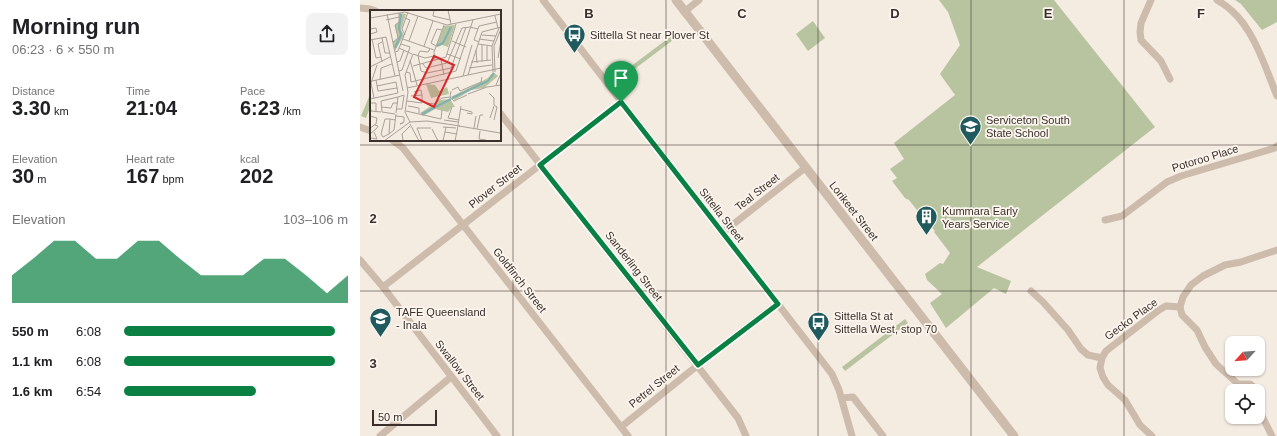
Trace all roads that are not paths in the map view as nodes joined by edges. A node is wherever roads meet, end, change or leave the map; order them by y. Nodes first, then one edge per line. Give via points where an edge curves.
1 (543, 0) edge
2 (676, 0) edge
3 (699, 0) edge
4 (1151, 0) edge
5 (1217, 0) edge
6 (360, 8) edge
7 (373, 10) edge
8 (684, 12) junction
9 (1170, 79) dead end
10 (1277, 96) edge
11 (621, 102) junction
12 (501, 114) edge
13 (360, 127) edge
14 (370, 131) edge
15 (393, 141) edge
16 (1276, 148) edge
17 (540, 165) junction
18 (805, 168) junction
19 (1105, 220) dead end
20 (464, 225) junction
21 (722, 233) junction
22 (1277, 250) edge
23 (360, 260) edge
24 (383, 287) junction
25 (1030, 291) dead end
26 (778, 304) junction
27 (1180, 307) junction
28 (1102, 358) junction
29 (698, 365) junction
30 (451, 377) junction
31 (1238, 384) edge
32 (842, 398) junction
33 (1265, 422) edge
34 (622, 427) junction
35 (380, 436) edge
36 (498, 436) edge
37 (628, 436) edge
38 (746, 436) edge
39 (852, 436) edge
40 (882, 436) edge
41 (1014, 436) edge
42 (1152, 436) edge
43 (1272, 436) edge

1 - 11 street, Sittella Street
2 - 8 street, Lorikeet Street
3 - 8 street
4 - 9 street via 1141,23 1141,40 1161,61
5 - 10 street via 1233,11 1248,31 1258,47
6 - 7 street
8 - 18 street, Lorikeet Street
11 - 17 street, Plover Street
11 - 21 street, Sittella Street
12 - 17 street, Sanderling Street
13 - 14 street
15 - 20 street, Goldfinch Street via 403,148
16 - 19 street, Potoroo Place via 1167,182 1122,216
17 - 20 street, Plover Street
17 - 29 street, Sanderling Street
18 - 21 street, Teal Street
18 - 41 street, Lorikeet Street
20 - 24 street, Plover Street
20 - 34 street, Goldfinch Street
21 - 26 street, Sittella Street
22 - 27 street via 1225,265 1203,276 1191,285 1182,297
23 - 24 street, Swallow Street
24 - 30 street, Swallow Street
25 - 28 street via 1068,330 1080,349 1088,355
26 - 29 street, Petrel Street
26 - 32 street, Sittella Street via 832,374
27 - 28 street, Gecko Place via 1166,306 1106,351
27 - 31 street via 1182,315 1196,330 1216,364
28 - 42 street via 1100,368 1108,385 1120,394 1140,425
29 - 34 street, Petrel Street
29 - 38 street, Sanderling Street via 738,418
30 - 35 street
30 - 36 street, Swallow Street
32 - 39 street, Sittella Street
32 - 40 street via 853,397
33 - 43 street
34 - 37 street, Goldfinch Street

